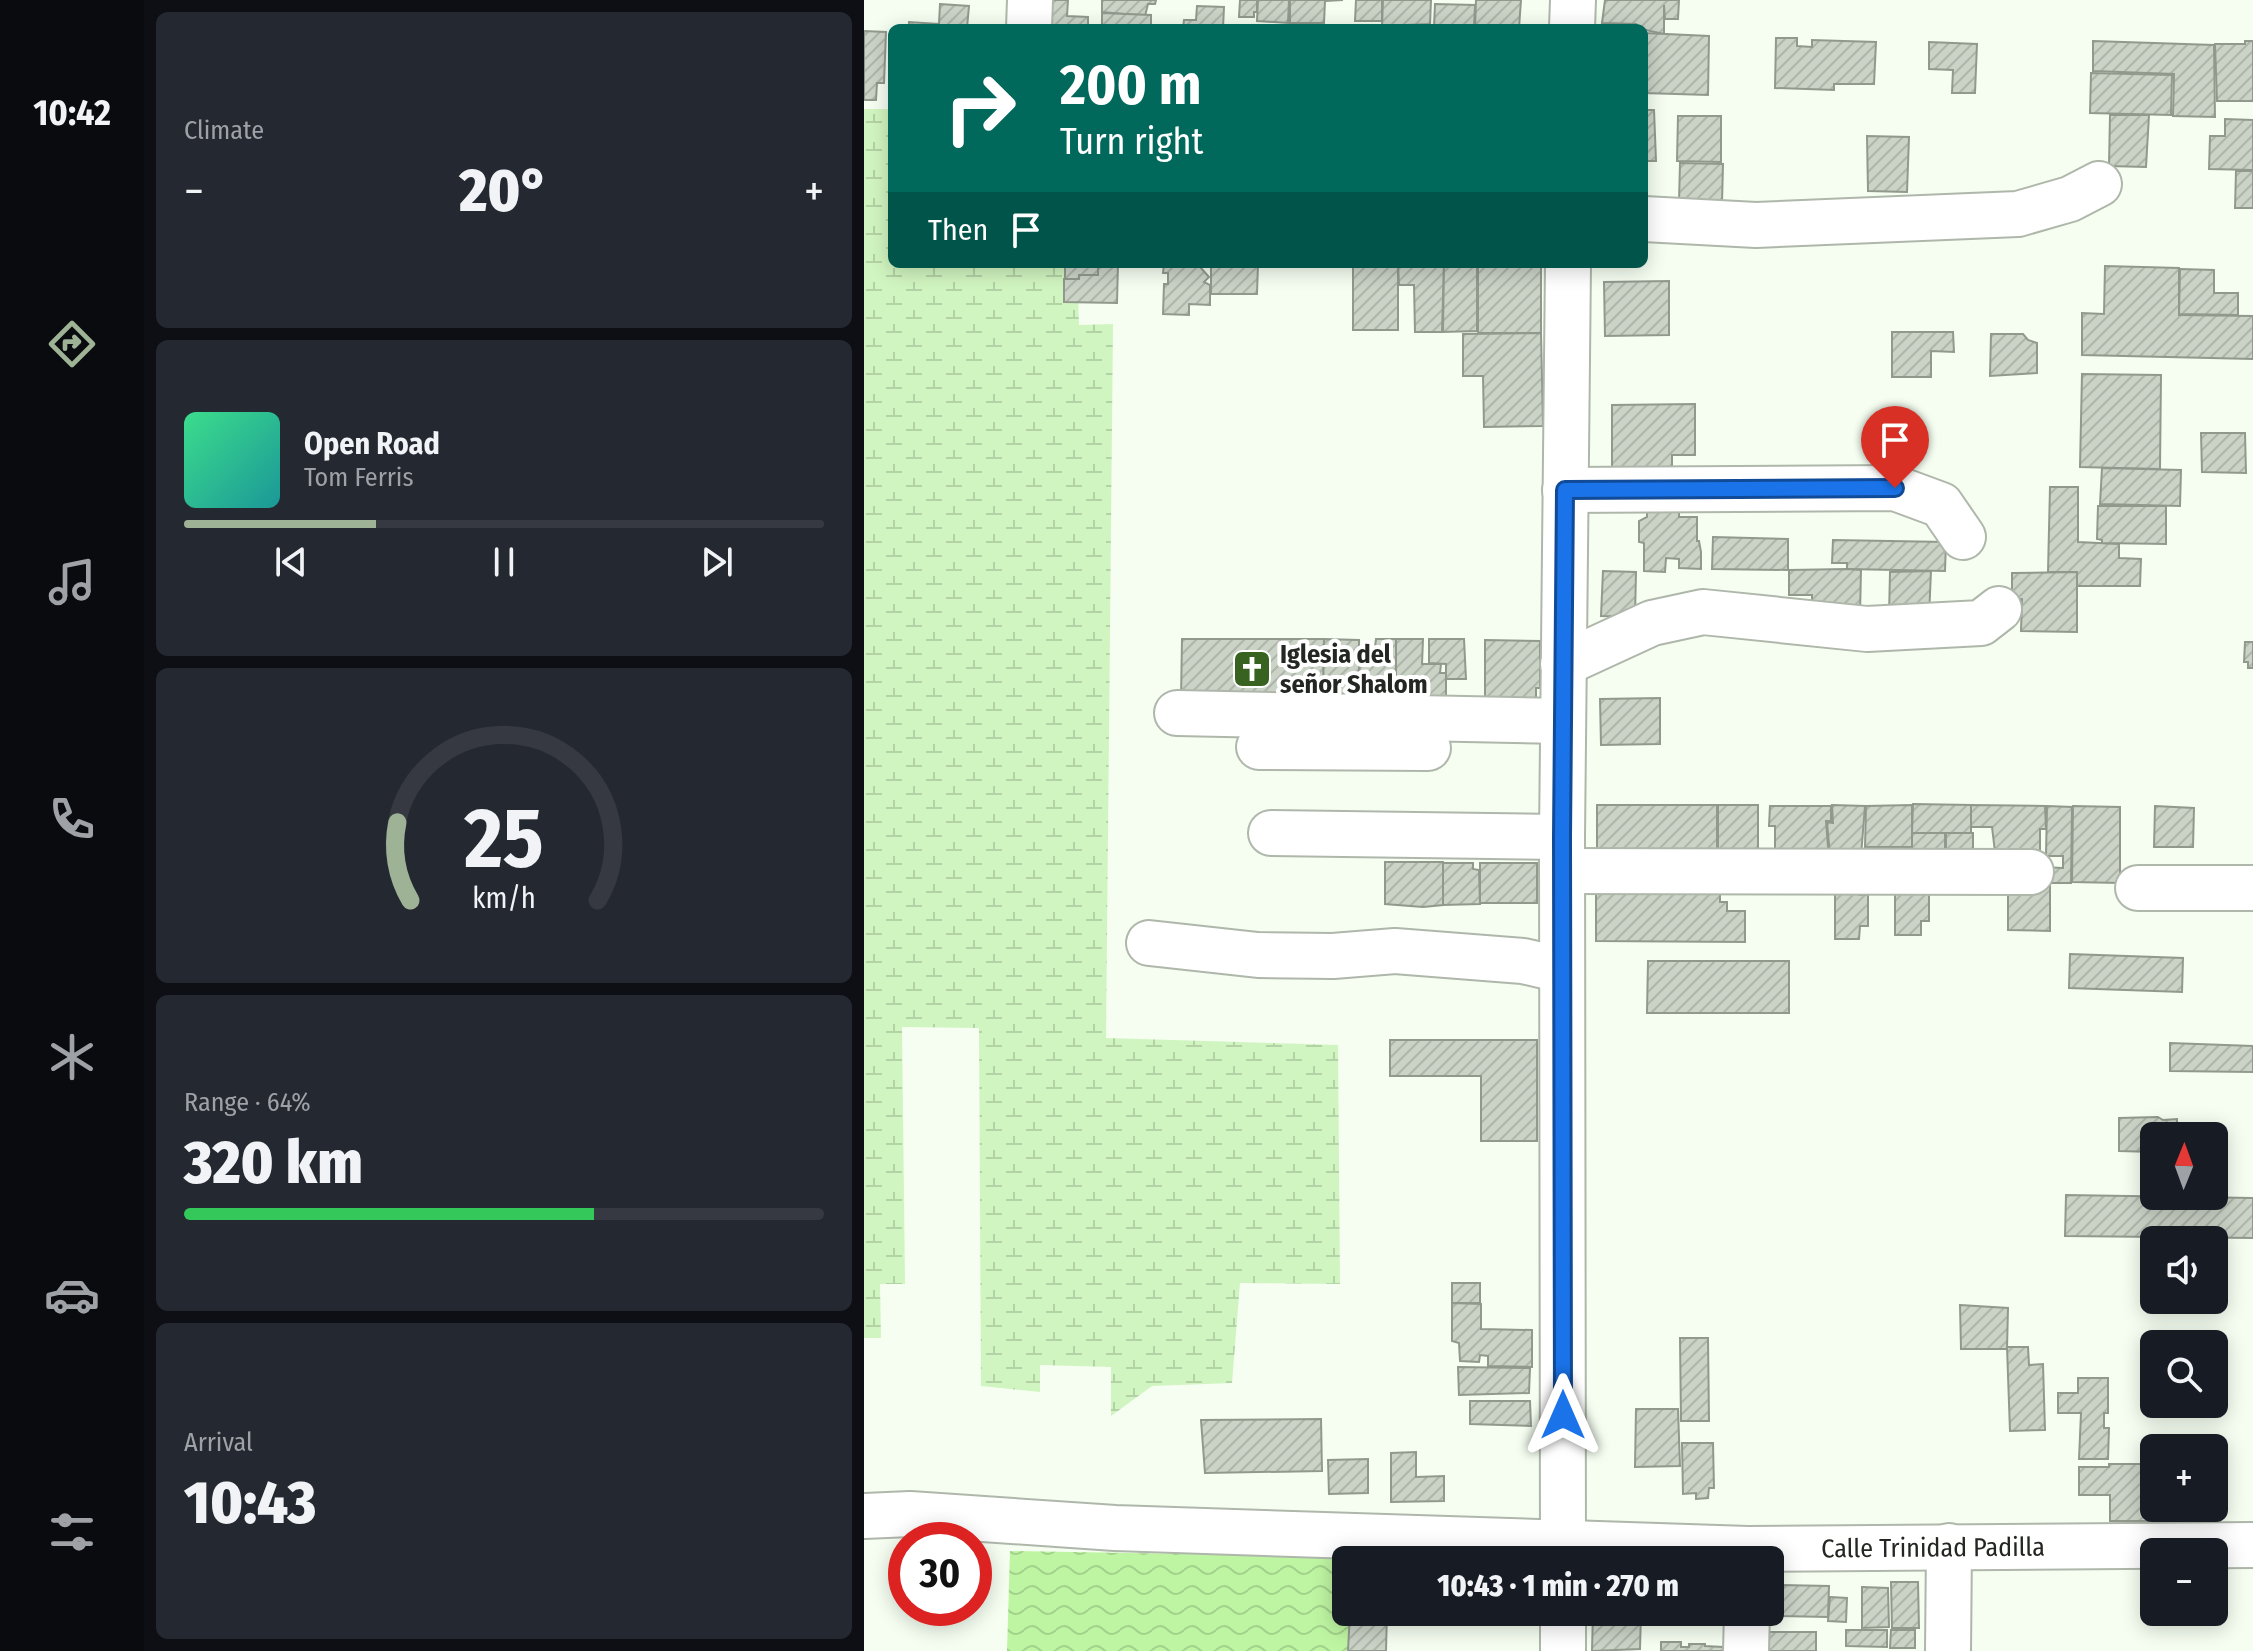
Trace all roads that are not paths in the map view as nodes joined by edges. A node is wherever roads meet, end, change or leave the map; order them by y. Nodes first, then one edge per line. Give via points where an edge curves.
1 (1030, 0) edge
2 (1573, 0) edge
3 (1029, 24) edge
4 (1572, 24) edge
5 (2099, 184) dead end
6 (1648, 219) edge
7 (1568, 268) edge
8 (1565, 490) junction
9 (1963, 537) dead end
10 (1999, 609) dead end
11 (1563, 664) junction
12 (1177, 713) dead end
13 (1562, 735) junction
14 (1259, 747) dead end
15 (1271, 833) dead end
16 (1562, 854) junction
17 (2031, 872) dead end
18 (2138, 888) dead end
19 (2253, 888) edge
20 (1149, 943) dead end
21 (1562, 970) junction
22 (864, 1516) edge
23 (2253, 1545) edge
24 (1465, 1546) edge
25 (1564, 1546) edge
26 (1949, 1546) junction
27 (1784, 1553) edge
28 (1563, 1626) edge
29 (1747, 1626) edge
30 (1563, 1651) edge
31 (1746, 1651) edge
32 (1948, 1651) edge

1 - 3 street
2 - 4 street
5 - 6 street via 2018,214 1756,225
7 - 8 street
8 - 9 street via 1895,488 1941,505
8 - 11 street
10 - 11 street via 1981,623 1867,629 1703,612 1652,623
11 - 13 street
12 - 13 street
13 - 14 street
13 - 16 street
15 - 16 street
16 - 17 street
16 - 21 street
18 - 19 street
20 - 21 street via 1258,955 1395,951 1523,961
21 - 25 street
22 - 24 street, Calle Trinidad Padilla via 910,1514
23 - 26 street, Calle Trinidad Padilla
26 - 27 street, Calle Trinidad Padilla
26 - 32 street
28 - 30 street
29 - 31 street

